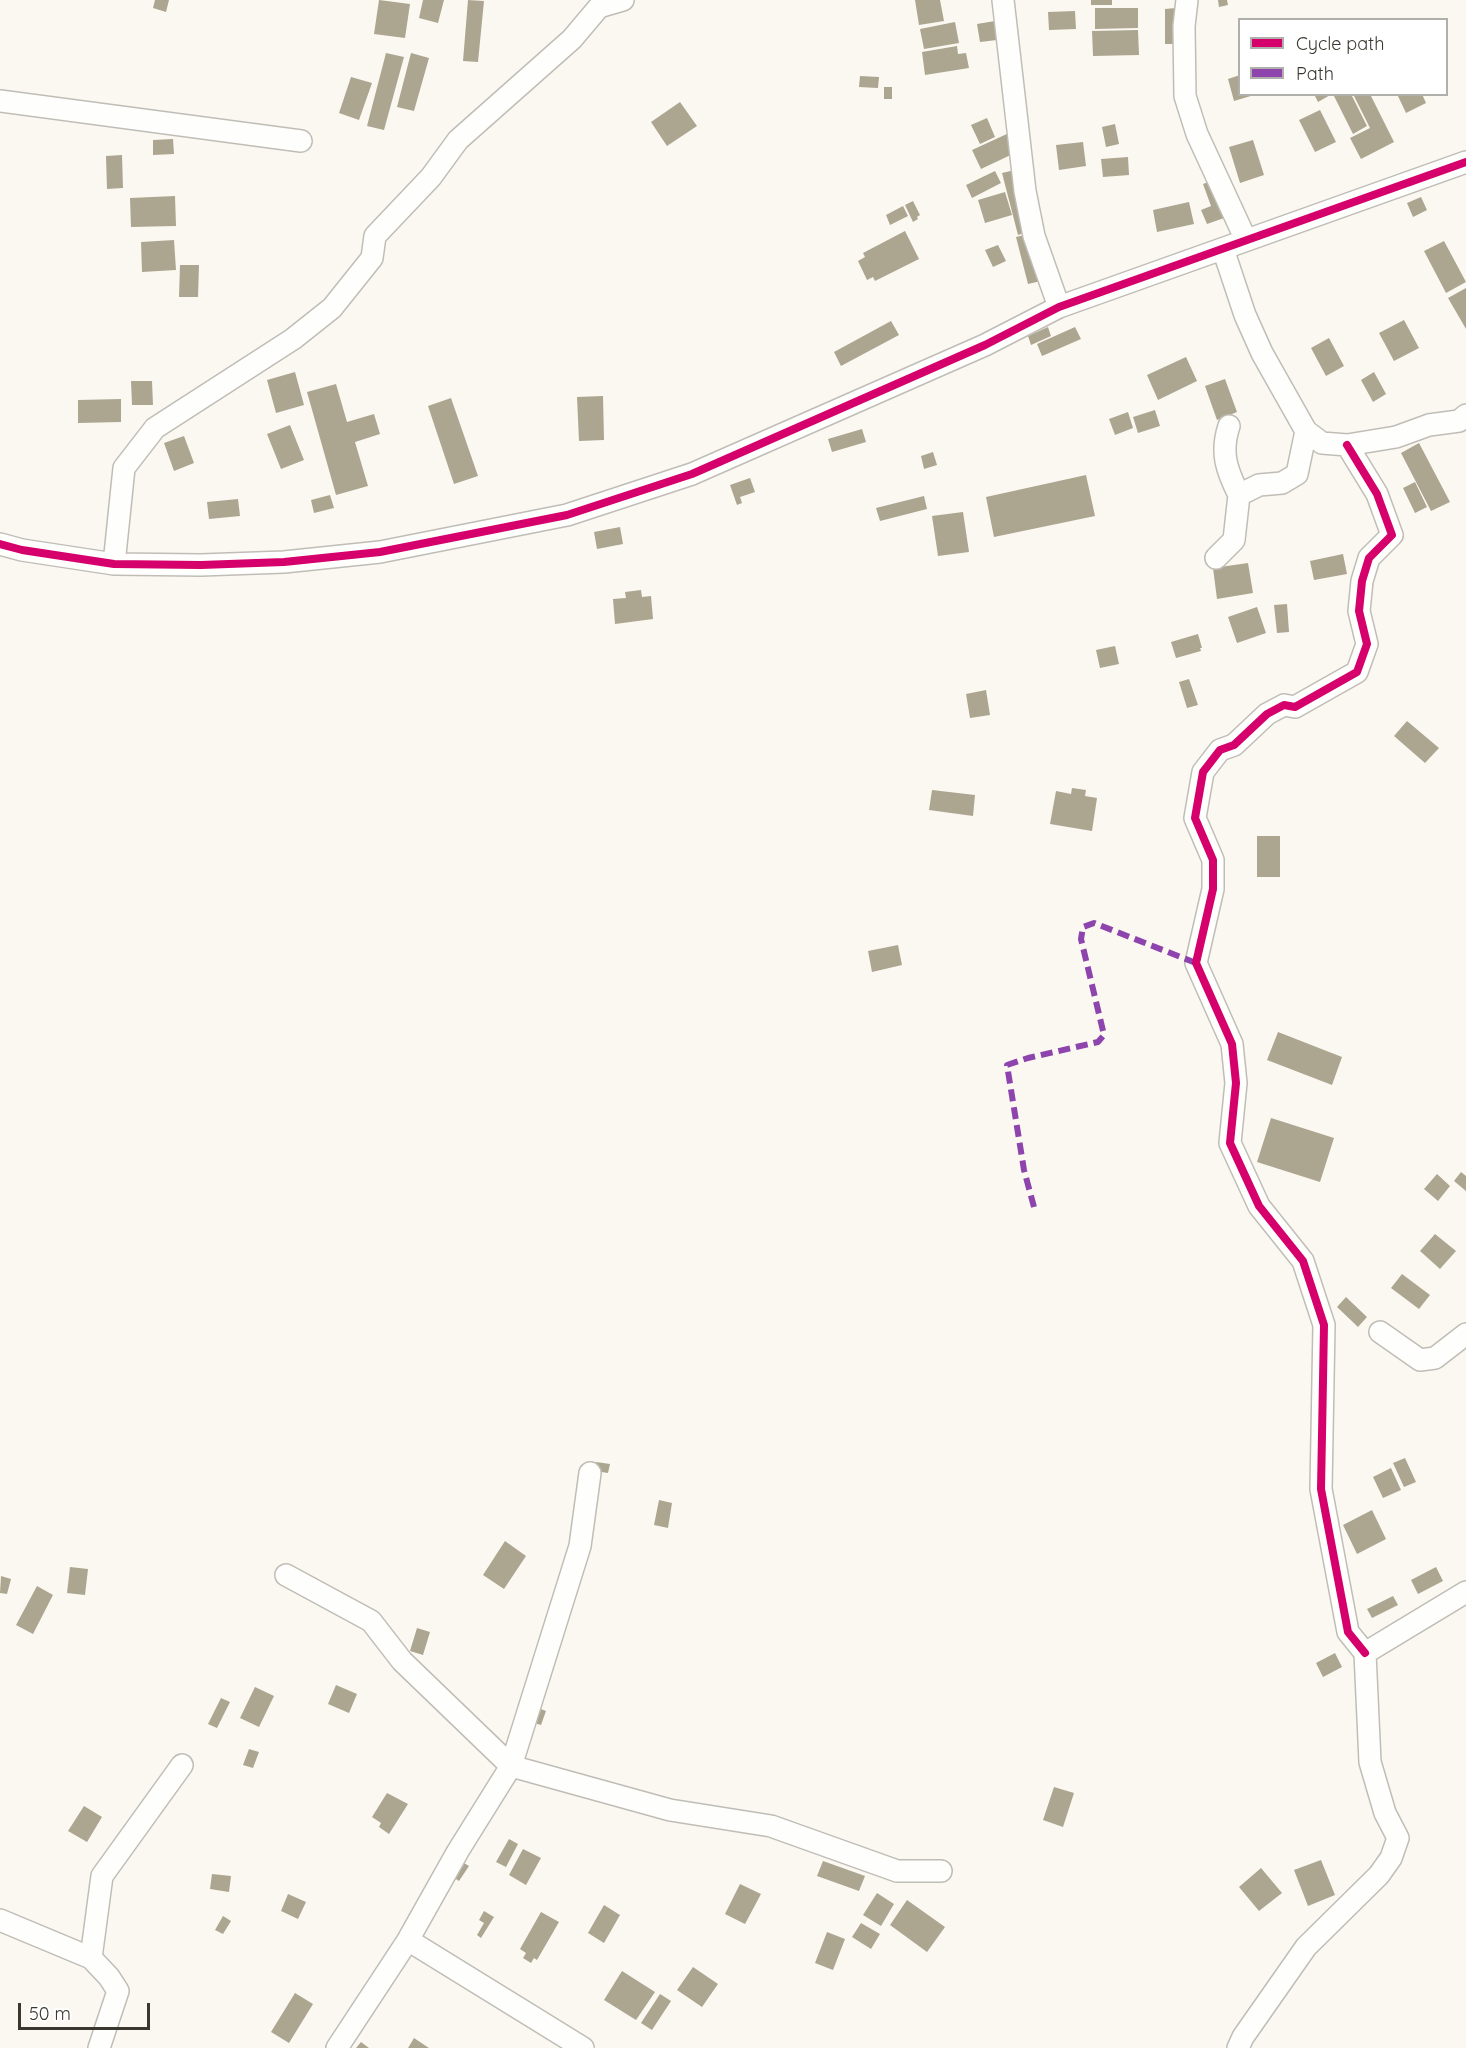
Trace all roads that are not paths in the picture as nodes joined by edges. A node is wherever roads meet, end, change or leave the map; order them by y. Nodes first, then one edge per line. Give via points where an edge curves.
1 (623, 0) edge
2 (1003, 0) edge
3 (1187, 0) edge
4 (0, 101) edge
5 (301, 141) dead end
6 (1466, 162) edge
7 (1246, 240) junction
8 (1223, 249) junction
9 (1059, 307) junction
10 (1466, 415) edge
11 (1229, 426) dead end
12 (1306, 431) junction
13 (1347, 445) junction
14 (1239, 495) junction
15 (0, 544) edge
16 (1216, 558) dead end
17 (114, 564) junction
18 (1380, 1332) dead end
19 (1466, 1334) edge
20 (590, 1473) dead end
21 (286, 1575) dead end
22 (1466, 1592) edge
23 (1365, 1653) junction
24 (182, 1765) dead end
25 (510, 1766) junction
26 (941, 1871) dead end
27 (0, 1920) edge
28 (408, 1940) junction
29 (91, 1958) junction
30 (99, 2048) edge
31 (337, 2048) edge
32 (583, 2048) edge
33 (1238, 2048) edge

1 - 17 street via 598,7 572,39 458,140 431,177 375,236 372,258 332,308 293,339 155,428 124,468
2 - 9 street via 1025,191 1034,236
3 - 7 street via 1185,96 1197,134
4 - 5 street
6 - 7 street
7 - 8 street
8 - 9 street
8 - 12 street via 1262,353
9 - 17 street via 974,350 692,474 567,515 380,552 284,562
10 - 13 street via 1459,421 1430,425 1396,437
11 - 14 street via 1225,460
12 - 13 street via 1322,442
12 - 14 street via 1297,474 1282,483 1259,485
13 - 23 street via 1377,494 1392,534 1369,558 1362,580 1359,611 1367,644 1356,672 1295,707 1284,705 1267,714 1234,746 1220,750 1203,772 1195,818 1213,860 1213,889 1196,963 1232,1044 1236,1083 1230,1143 1259,1206 1303,1261 1324,1325 1321,1489 1347,1632
14 - 16 street via 1234,540
15 - 17 street
18 - 19 street via 1420,1360 1436,1358
20 - 25 street via 580,1546
21 - 25 street via 371,1621 402,1661
22 - 23 street
23 - 33 street via 1370,1762 1385,1813 1398,1838 1392,1858 1306,1947
24 - 29 street via 102,1876
25 - 26 street via 670,1810 771,1826 897,1871
25 - 28 street
27 - 29 street
28 - 31 street
28 - 32 street
29 - 30 street via 118,1991

